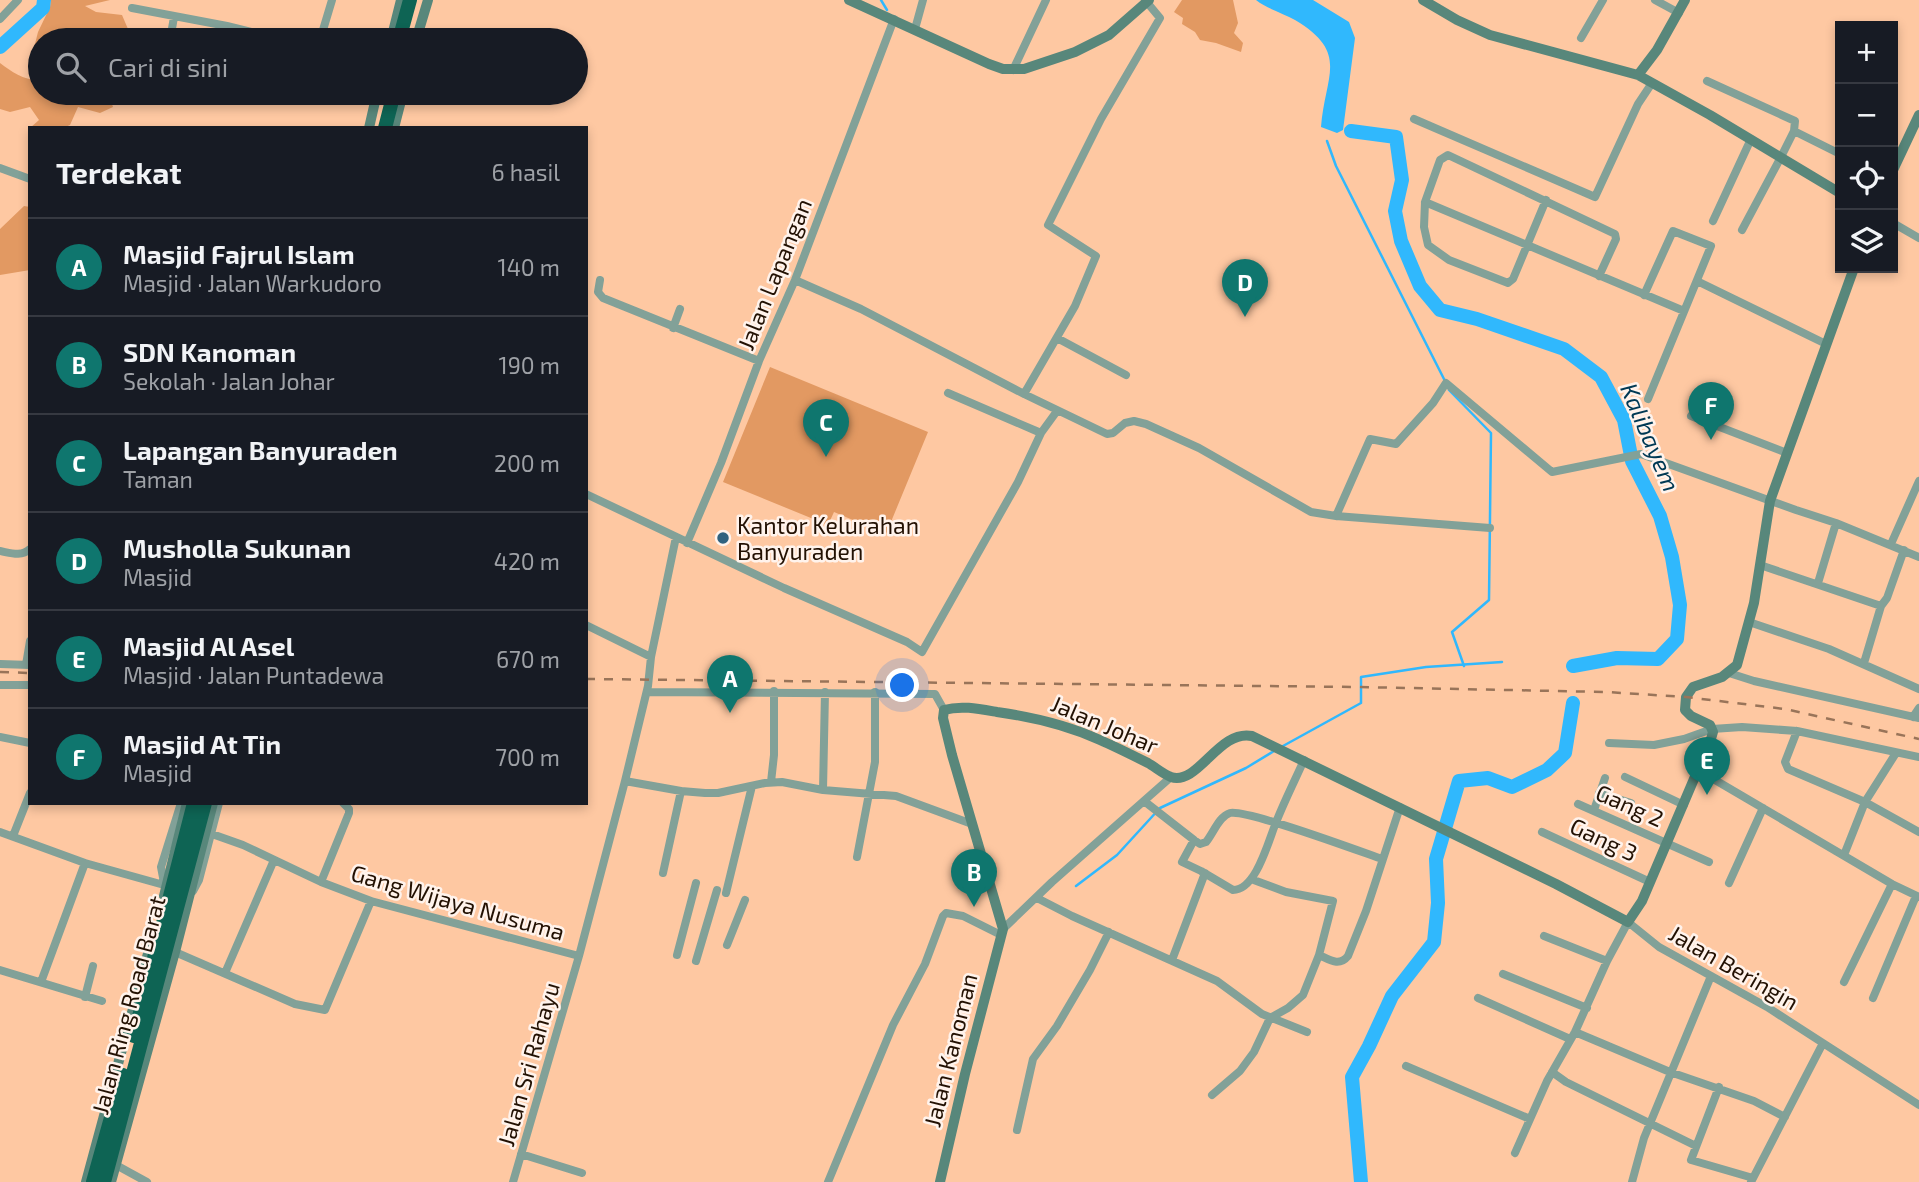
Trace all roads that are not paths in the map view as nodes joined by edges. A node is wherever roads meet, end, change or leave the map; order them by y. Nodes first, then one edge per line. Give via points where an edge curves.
1 (18, 0) edge
2 (332, 0) edge
3 (401, 0) edge
4 (410, 0) edge
5 (418, 0) edge
6 (428, 0) edge
7 (849, 0) edge
8 (923, 0) edge
9 (1046, 0) edge
10 (1423, 0) edge
11 (1603, 0) edge
12 (1656, 0) edge
13 (1685, 0) edge
14 (1147, 1) edge
15 (132, 8) dead end
16 (1679, 13) junction
17 (174, 17) junction
18 (0, 19) edge
19 (894, 19) junction
20 (172, 28) edge
21 (218, 28) edge
22 (324, 28) edge
23 (394, 28) edge
24 (402, 28) edge
25 (411, 28) edge
26 (420, 28) edge
27 (915, 29) junction
28 (1581, 38) dead end
29 (1013, 70) junction
30 (1638, 75) junction
31 (1707, 81) dead end
32 (1652, 83) junction
33 (374, 105) edge
34 (383, 105) edge
35 (391, 105) edge
36 (400, 105) edge
37 (1919, 115) edge
38 (1414, 119) dead end
39 (369, 126) edge
40 (378, 126) edge
41 (386, 126) edge
42 (395, 126) edge
43 (1794, 131) junction
44 (1751, 139) junction
45 (1835, 152) edge
46 (1781, 157) junction
47 (1898, 159) edge
48 (0, 168) edge
49 (28, 178) edge
50 (1835, 190) edge
51 (1546, 200) junction
52 (1425, 202) junction
53 (1713, 220) dead end
54 (1898, 226) edge
55 (1742, 230) dead end
56 (1715, 237) dead end
57 (1919, 238) edge
58 (1527, 246) junction
59 (1711, 246) junction
60 (1852, 273) edge
61 (1599, 276) junction
62 (600, 279) dead end
63 (795, 280) junction
64 (1697, 281) junction
65 (1644, 295) junction
66 (680, 309) dead end
67 (1684, 311) junction
68 (673, 328) junction
69 (1057, 338) junction
70 (1826, 344) junction
71 (759, 360) junction
72 (1126, 375) dead end
73 (947, 393) dead end
74 (1024, 394) junction
75 (1648, 399) dead end
76 (1058, 411) junction
77 (1691, 416) dead end
78 (1041, 432) junction
79 (1787, 453) junction
80 (1919, 481) edge
81 (588, 495) edge
82 (1770, 501) junction
83 (1336, 516) junction
84 (1836, 523) junction
85 (1490, 528) dead end
86 (676, 537) junction
87 (687, 543) junction
88 (1891, 544) junction
89 (1904, 550) junction
90 (0, 551) edge
91 (28, 551) edge
92 (1919, 557) edge
93 (1760, 565) junction
94 (1818, 583) junction
95 (1881, 606) junction
96 (1749, 622) junction
97 (588, 626) edge
98 (651, 657) junction
99 (1864, 663) junction
100 (0, 664) edge
101 (28, 665) edge
102 (1729, 673) junction
103 (0, 685) edge
104 (28, 685) edge
105 (1919, 689) edge
106 (647, 691) junction
107 (774, 691) junction
108 (825, 692) junction
109 (875, 692) junction
110 (1919, 708) edge
111 (944, 710) junction
112 (1916, 717) edge
113 (1712, 729) junction
114 (1797, 731) junction
115 (0, 737) edge
116 (28, 743) edge
117 (1609, 743) dead end
118 (1896, 753) junction
119 (1919, 757) edge
120 (1304, 760) junction
121 (1698, 770) junction
122 (1171, 777) junction
123 (1625, 777) dead end
124 (1605, 779) dead end
125 (625, 780) junction
126 (771, 782) junction
127 (752, 786) junction
128 (823, 790) junction
129 (681, 791) junction
130 (1598, 793) junction
131 (870, 794) junction
132 (28, 798) edge
133 (1144, 801) junction
134 (1865, 802) junction
135 (1631, 803) dead end
136 (1578, 804) dead end
137 (180, 805) edge
138 (187, 805) edge
139 (194, 805) edge
140 (204, 805) edge
141 (212, 805) edge
142 (219, 805) edge
143 (345, 805) edge
144 (1684, 805) junction
145 (1400, 807) junction
146 (1763, 808) junction
147 (1594, 810) junction
148 (972, 824) junction
149 (1275, 824) junction
150 (0, 832) edge
151 (1542, 832) dead end
152 (1919, 832) edge
153 (212, 834) junction
154 (13, 836) junction
155 (1194, 840) junction
156 (1666, 842) junction
157 (1844, 855) junction
158 (857, 856) dead end
159 (1382, 859) junction
160 (274, 860) junction
161 (1709, 862) dead end
162 (85, 863) junction
163 (663, 873) dead end
164 (1205, 873) junction
165 (1251, 879) junction
166 (321, 882) junction
167 (1650, 882) junction
168 (696, 883) dead end
169 (1729, 883) dead end
170 (177, 884) junction
171 (1892, 884) junction
172 (1918, 897) edge
173 (1037, 898) junction
174 (745, 900) dead end
175 (371, 901) junction
176 (1628, 922) junction
177 (1002, 932) junction
178 (1109, 932) junction
179 (1544, 936) dead end
180 (727, 945) dead end
181 (175, 952) junction
182 (677, 955) dead end
183 (1319, 955) junction
184 (579, 956) junction
185 (1172, 960) junction
186 (696, 961) dead end
187 (1607, 961) junction
188 (93, 966) dead end
189 (0, 970) edge
190 (225, 974) junction
191 (1503, 974) dead end
192 (1710, 976) junction
193 (41, 982) junction
194 (1844, 982) dead end
195 (85, 997) junction
196 (1478, 998) dead end
197 (1873, 998) dead end
198 (102, 1001) dead end
199 (1587, 1008) junction
200 (1270, 1018) junction
201 (1307, 1032) dead end
202 (1573, 1035) junction
203 (1823, 1043) junction
204 (122, 1065) junction
205 (1406, 1066) dead end
206 (1670, 1072) junction
207 (1552, 1073) junction
208 (1719, 1087) junction
209 (1212, 1095) dead end
210 (1919, 1105) edge
211 (1785, 1116) junction
212 (1530, 1119) junction
213 (1651, 1122) junction
214 (1017, 1130) dead end
215 (1696, 1146) junction
216 (108, 1147) junction
217 (1515, 1153) dead end
218 (521, 1154) junction
219 (116, 1165) junction
220 (582, 1173) dead end
221 (1752, 1180) edge
222 (86, 1182) edge
223 (93, 1182) edge
224 (104, 1182) edge
225 (111, 1182) edge
226 (147, 1182) edge
227 (513, 1182) edge
228 (828, 1182) edge
229 (940, 1182) edge
230 (1632, 1182) edge

1 - 18 street
2 - 22 street
3 - 23 street
4 - 24 highway
5 - 25 highway
6 - 26 street
7 - 19 street
8 - 27 street
9 - 29 street
10 - 30 street via 1490,35
11 - 28 street
12 - 16 street
13 - 16 street
14 - 29 street via 1109,35 1075,52
14 - 69 street via 1160,18 1101,119 1048,225 1096,256
15 - 17 street
16 - 30 street
17 - 20 street
17 - 21 street
19 - 27 street
19 - 63 street, Jalan Lapangan
27 - 29 street via 989,64
30 - 32 street
31 - 43 street via 1792,119
32 - 38 street via 1595,197
32 - 44 street
33 - 39 street
34 - 40 highway
35 - 41 highway
36 - 42 street
37 - 47 street
43 - 45 street
43 - 46 street
44 - 46 street
44 - 53 street
46 - 50 street
46 - 55 street
48 - 49 street
51 - 52 street via 1448,155 1440,160
51 - 58 street
51 - 61 street via 1616,235
52 - 58 street
52 - 58 street via 1428,245 1449,260 1508,283
54 - 57 street
56 - 59 street
58 - 61 street
59 - 64 street
59 - 65 street via 1673,231
60 - 70 street
61 - 65 street
62 - 68 street via 598,292 603,298
63 - 71 street, Jalan Lapangan
63 - 74 street
64 - 67 street
64 - 70 street
65 - 67 street
66 - 68 street
67 - 75 street
68 - 71 street
69 - 72 street
69 - 74 street
70 - 79 street
71 - 87 street, Jalan Lapangan
73 - 78 street
74 - 76 street
76 - 78 street
76 - 83 street via 1110,435 1125,423 1146,424 1199,448 1305,510
77 - 79 street
78 - 87 street via 1018,482 922,652
79 - 82 street
80 - 88 street
81 - 86 street
82 - 83 street via 1641,454 1552,472 1447,384 1396,444 1370,439
82 - 84 street
82 - 93 street
83 - 85 street
84 - 88 street
84 - 94 street
86 - 87 street
86 - 98 street, Jalan Sri Rahayu
88 - 89 street
89 - 92 street
89 - 95 street
90 - 91 street via 19,555
93 - 94 street
93 - 96 street
94 - 95 street
95 - 99 street
96 - 99 street
96 - 102 street via 1737,665
97 - 98 street
98 - 106 street, Jalan Sri Rahayu
99 - 105 street
100 - 101 street
102 - 112 street
102 - 113 street via 1693,687 1686,697 1685,710
103 - 104 street
106 - 107 street
106 - 125 street, Jalan Sri Rahayu
107 - 108 street
107 - 126 street
108 - 109 street
108 - 128 street
109 - 111 street via 935,694
109 - 131 street
110 - 112 street
111 - 122 street, Jalan Johar via 973,708 1060,724
111 - 148 street
113 - 114 street
113 - 117 street via 1654,745
113 - 121 street
114 - 118 street
114 - 134 street via 1787,768
115 - 116 street
118 - 119 street
118 - 134 street
120 - 122 street, Jalan Johar via 1255,737 1238,735 1189,774
120 - 145 street, Jalan Johar
120 - 149 street
121 - 144 street
121 - 146 street
122 - 133 street
123 - 144 street
124 - 130 street
125 - 129 street
125 - 184 street, Jalan Sri Rahayu
126 - 127 street
126 - 128 street
127 - 129 street via 718,793
127 - 186 street
128 - 131 street
129 - 163 street
130 - 135 street
130 - 147 street
131 - 148 street via 909,799
131 - 158 street
132 - 154 street
133 - 155 street
133 - 173 street
134 - 152 street
134 - 157 street
136 - 147 street, Gang 2
137 - 170 street via 161,867
138 - 170 street
139 - 170 highway
140 - 170 highway
141 - 170 street
142 - 153 street
143 - 166 street via 349,813
144 - 156 street
145 - 159 street
145 - 176 street, Jalan Johar
146 - 157 street
146 - 169 street
147 - 156 street, Gang 2
148 - 177 street
149 - 155 street via 1230,813 1206,842
149 - 159 street
149 - 165 street
150 - 154 street
151 - 167 street, Gang 3
153 - 160 street, Gang Wijaya Nusuma
153 - 170 street via 199,880
154 - 162 street
155 - 164 street via 1182,862
156 - 161 street, Gang 2
156 - 167 street
157 - 171 street
159 - 183 street via 1348,956 1339,962
160 - 166 street, Gang Wijaya Nusuma
160 - 190 street
162 - 170 street
162 - 193 street
164 - 165 street via 1235,891
164 - 185 street
165 - 183 street via 1333,901
166 - 175 street, Gang Wijaya Nusuma
167 - 176 street
168 - 182 street
170 - 181 street
170 - 204 highway, Jalan Ring Road Barat
170 - 216 highway, Jalan Ring Road Barat
171 - 172 street
171 - 194 street
172 - 197 street
173 - 177 street
173 - 178 street
174 - 180 street
175 - 184 street, Gang Wijaya Nusuma
175 - 190 street via 325,1010 295,1004
176 - 187 street
176 - 192 street, Jalan Beringin via 1659,947
177 - 228 street via 956,914 943,916
177 - 229 street, Jalan Kanoman
178 - 185 street
178 - 214 street via 1057,1026 1035,1054
179 - 187 street
181 - 190 street
181 - 219 street
183 - 200 street via 1303,995
184 - 218 street, Jalan Sri Rahayu
185 - 200 street via 1217,981
187 - 199 street
188 - 195 street
189 - 193 street
191 - 199 street
192 - 203 street, Jalan Beringin
192 - 206 street
193 - 195 street
195 - 198 street
196 - 202 street
199 - 202 street
200 - 201 street
200 - 209 street via 1240,1071
202 - 206 street
202 - 207 street
203 - 210 street, Jalan Beringin
203 - 211 street
204 - 216 highway, Jalan Ring Road Barat
204 - 222 street
205 - 212 street
206 - 208 street
206 - 213 street
207 - 212 street
207 - 213 street
208 - 211 street
208 - 215 street
211 - 221 street
212 - 217 street
213 - 215 street
213 - 230 street
215 - 221 street via 1690,1160
216 - 223 highway
216 - 224 highway
218 - 220 street
218 - 227 street, Jalan Sri Rahayu
219 - 225 street
219 - 226 street

